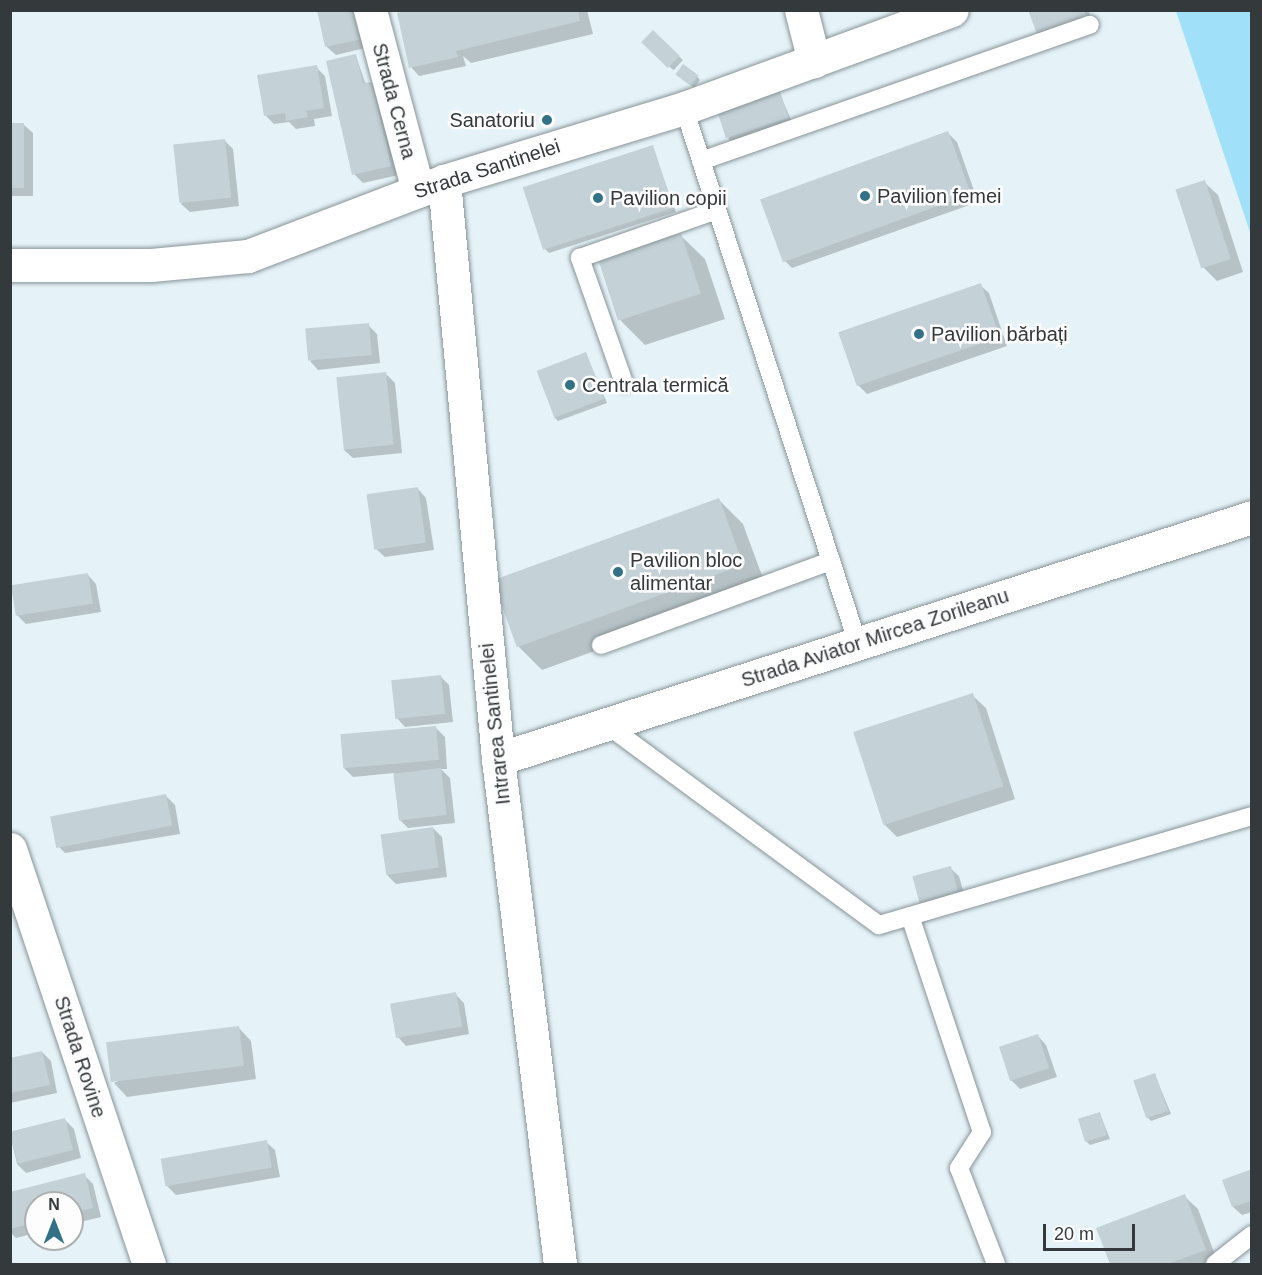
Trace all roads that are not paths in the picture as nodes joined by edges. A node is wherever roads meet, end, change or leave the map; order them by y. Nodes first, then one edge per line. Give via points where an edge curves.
1 (370, 10) edge
2 (801, 10) edge
3 (952, 10) edge
4 (1090, 25) dead end
5 (814, 61) junction
6 (684, 108) junction
7 (701, 161) junction
8 (431, 186) junction
9 (717, 210) junction
10 (10, 265) edge
11 (624, 383) dead end
12 (1251, 517) edge
13 (831, 561) junction
14 (858, 644) junction
15 (600, 645) dead end
16 (606, 724) junction
17 (498, 759) junction
18 (1251, 816) edge
19 (10, 849) edge
20 (910, 916) junction
21 (1251, 1235) edge
22 (149, 1264) edge
23 (560, 1264) edge
24 (996, 1264) edge
25 (1215, 1264) edge

1 - 8 street, Strada Cerna
2 - 5 street
3 - 5 street, Strada Santinelei
4 - 7 lane
5 - 6 street, Strada Santinelei
6 - 7 lane
6 - 8 street, Strada Santinelei
7 - 9 lane
8 - 10 street, Strada Santinelei via 248,256 151,265
8 - 17 street, Intrarea Santinelei
9 - 11 lane via 580,258
9 - 13 lane
12 - 14 street, Strada Aviator Mircea Zorileanu
13 - 14 lane
13 - 15 lane
14 - 16 street, Strada Aviator Mircea Zorileanu
16 - 17 street, Strada Aviator Mircea Zorileanu
16 - 20 lane via 879,925
17 - 23 street, Intrarea Santinelei
18 - 20 lane
19 - 22 street, Strada Rovine
20 - 24 lane via 982,1132 959,1168
21 - 25 lane

